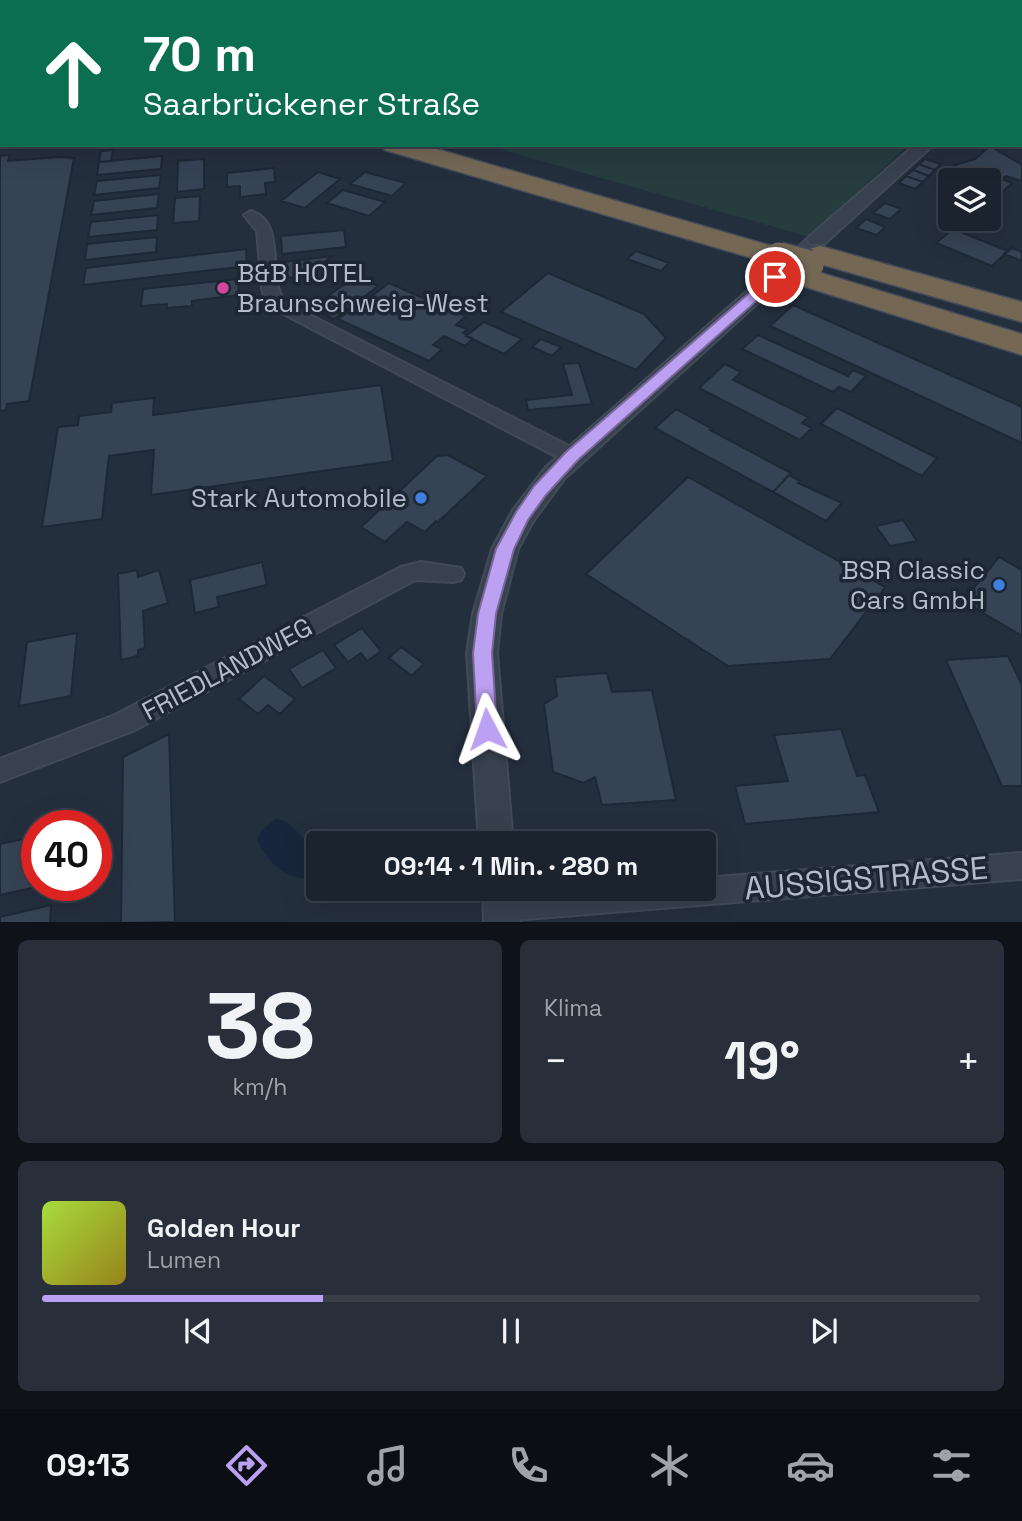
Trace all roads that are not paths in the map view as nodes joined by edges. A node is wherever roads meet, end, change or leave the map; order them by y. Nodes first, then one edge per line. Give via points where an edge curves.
1 (401, 147) edge
2 (449, 147) edge
3 (923, 147) edge
4 (251, 215) dead end
5 (795, 260) junction
6 (1022, 300) edge
7 (1022, 312) edge
8 (1022, 328) edge
9 (1022, 347) edge
10 (572, 456) junction
11 (453, 574) dead end
12 (0, 771) edge
13 (495, 831) edge
14 (1022, 866) edge
15 (501, 906) edge

1 - 5 highway
2 - 5 highway
3 - 5 street
4 - 10 street via 264,230 270,289 280,306
5 - 6 highway
5 - 7 highway
5 - 8 highway
5 - 9 highway
5 - 10 street
10 - 13 street via 522,517 500,562 487,614 482,653
11 - 12 street, FRIEDLANDWEG via 421,570 404,575 124,723
14 - 15 street, AUSSIGSTRASSE

